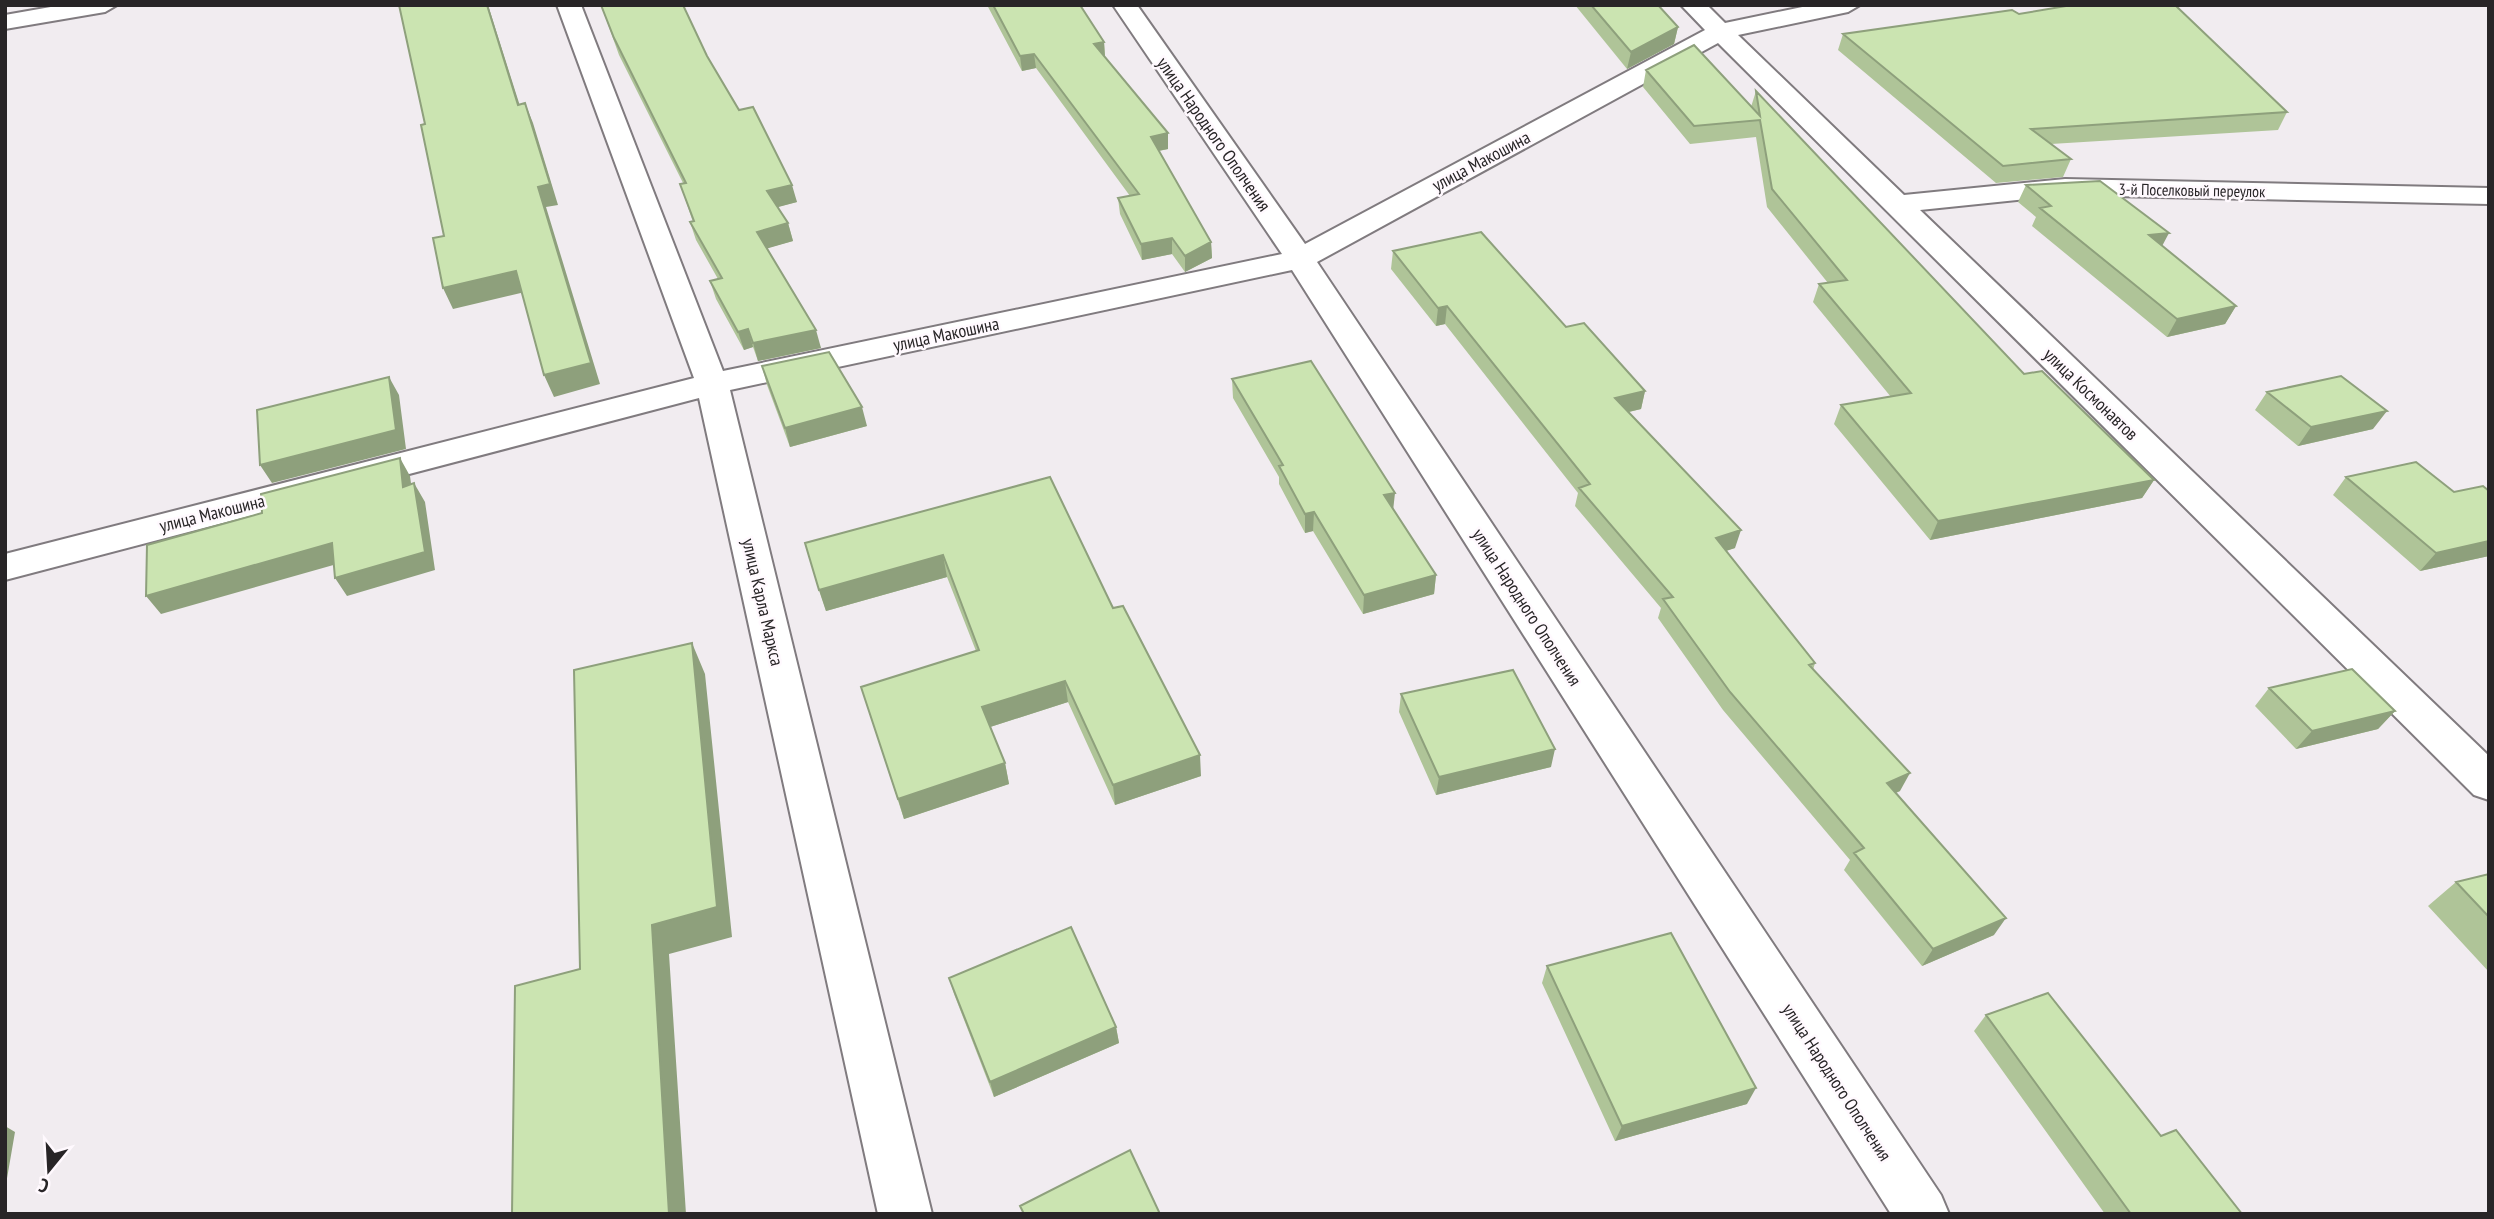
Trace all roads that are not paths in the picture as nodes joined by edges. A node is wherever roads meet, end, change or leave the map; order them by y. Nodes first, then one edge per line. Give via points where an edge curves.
1 (105, 5) edge
2 (569, 5) edge
3 (1125, 5) edge
4 (1693, 5) edge
5 (1848, 5) edge
6 (5, 22) edge
7 (1722, 31) junction
8 (2489, 196) edge
9 (1896, 204) junction
10 (1300, 259) junction
11 (712, 384) junction
12 (5, 567) edge
13 (2489, 783) edge
14 (905, 1214) edge
15 (1922, 1214) edge

1 - 6 street
2 - 11 street, улица Карла Маркса
3 - 10 street, улица Народного Ополчения
4 - 7 street, улица Космонавтов
5 - 7 street, улица Макошина
7 - 9 street, улица Космонавтов
7 - 10 street, улица Макошина
8 - 9 street, 3-й Поселковый переулок via 2065,187
9 - 13 street, улица Космонавтов
10 - 11 street, улица Макошина
10 - 15 street, улица Народного Ополчения
11 - 12 street, улица Макошина
11 - 14 street, улица Карла Маркса

